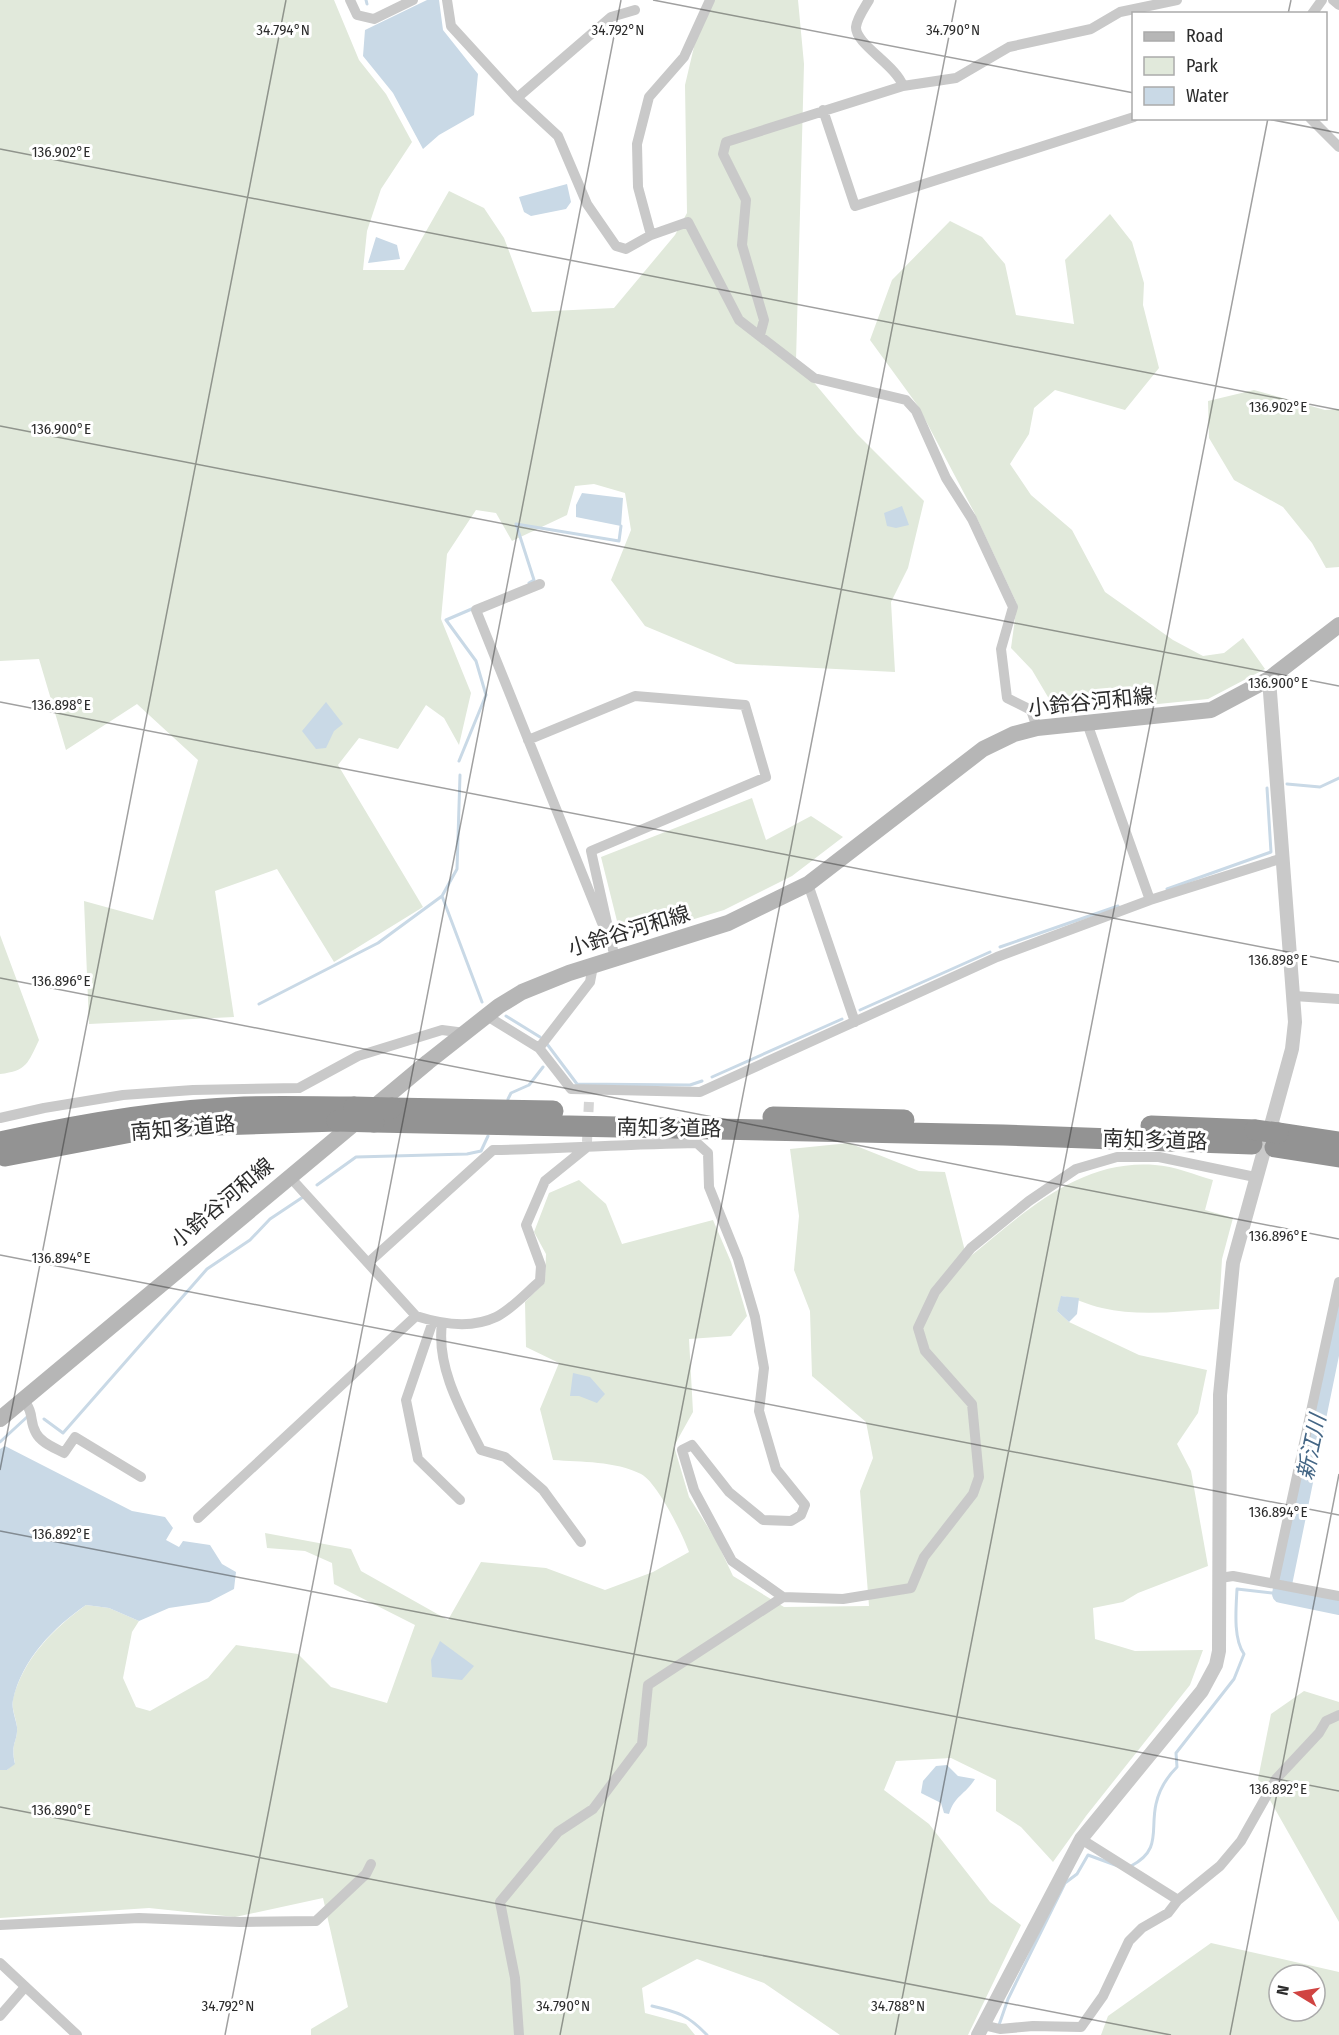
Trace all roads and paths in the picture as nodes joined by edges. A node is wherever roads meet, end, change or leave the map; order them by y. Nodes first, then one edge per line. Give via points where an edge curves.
1 (350, 0) edge
2 (413, 0) edge
3 (447, 0) edge
4 (710, 0) edge
5 (869, 0) edge
6 (1177, 0) edge
7 (1333, 0) edge
8 (1339, 5) edge
9 (635, 10) dead end
10 (903, 86) junction
11 (517, 98) junction
12 (823, 110) junction
13 (1132, 118) edge
14 (1312, 120) edge
15 (1339, 147) edge
16 (651, 235) junction
17 (760, 335) junction
18 (540, 584) dead end
19 (1339, 625) edge
20 (1269, 679) junction
21 (1087, 723) junction
22 (1037, 728) junction
23 (528, 740) junction
24 (1283, 858) junction
25 (808, 884) junction
26 (1150, 900) junction
27 (615, 955) junction
28 (593, 966) junction
29 (1294, 996) junction
30 (1339, 999) edge
31 (487, 1016) junction
32 (855, 1022) junction
33 (465, 1033) junction
34 (539, 1048) junction
35 (0, 1118) edge
36 (1253, 1137) junction
37 (1277, 1140) junction
38 (0, 1142) edge
39 (1339, 1142) edge
40 (587, 1145) junction
41 (0, 1157) edge
42 (1339, 1157) edge
43 (289, 1176) junction
44 (1255, 1177) junction
45 (368, 1263) junction
46 (1339, 1282) edge
47 (416, 1316) junction
48 (437, 1322) junction
49 (22, 1398) junction
50 (0, 1419) edge
51 (141, 1477) dead end
52 (460, 1500) dead end
53 (198, 1518) dead end
54 (581, 1542) dead end
55 (1220, 1578) junction
56 (1274, 1582) junction
57 (1339, 1596) edge
58 (783, 1597) junction
59 (1339, 1714) edge
60 (1081, 1839) junction
61 (371, 1864) dead end
62 (1178, 1900) junction
63 (0, 1925) edge
64 (0, 1963) edge
65 (25, 1987) junction
66 (0, 2016) edge
67 (980, 2030) edge
68 (78, 2035) edge
69 (519, 2035) edge

1 - 2 street via 357,15 375,19
3 - 11 street via 451,26
4 - 16 street via 684,57 649,97 639,135 638,187
5 - 10 street via 856,26 859,38 899,74
6 - 10 street via 1120,12 1091,29 1009,47 956,78
7 - 8 street
9 - 11 street via 611,17
10 - 12 street
11 - 16 street via 558,136 587,204 616,246 626,249
12 - 13 street via 855,206
12 - 17 street via 726,142 723,154 746,200 742,246 764,320
14 - 15 street
16 - 17 street via 688,222 739,320
17 - 22 street via 814,378 906,400 916,411 1013,607 1001,649 1007,698 1031,710
18 - 23 street via 476,610
19 - 20 main road, 小鈴谷河和線
20 - 21 main road, 小鈴谷河和線 via 1210,710
20 - 24 street
21 - 22 main road, 小鈴谷河和線
21 - 26 street
22 - 25 main road, 小鈴谷河和線 via 983,748
23 - 27 street
23 - 27 street via 635,696 745,705 766,777 591,851
24 - 26 street
24 - 29 street
25 - 27 main road, 小鈴谷河和線 via 728,923
25 - 32 street
26 - 32 street via 997,957
27 - 28 main road, 小鈴谷河和線
28 - 31 main road, 小鈴谷河和線 via 522,992
28 - 34 street via 590,982
29 - 30 street
29 - 44 street via 1292,1049
31 - 33 main road, 小鈴谷河和線
31 - 34 street
32 - 34 street via 700,1092 589,1096 571,1089
33 - 35 street via 442,1030 358,1056 299,1088 123,1095
33 - 43 main road, 小鈴谷河和線
36 - 37 highway, 南知多道路
36 - 38 highway, 南知多道路, bridge via 1031,1122 244,1107 92,1123
36 - 41 highway, 南知多道路, bridge via 337,1121 160,1128
37 - 39 highway, 南知多道路
37 - 42 highway, 南知多道路
40 - 45 street via 493,1150
40 - 48 street via 545,1180 526,1225 541,1266 540,1281 496,1317 462,1324
40 - 58 street via 697,1143 708,1153 709,1187 738,1258 755,1317 764,1368 759,1411 776,1469 805,1505 801,1515 791,1521 763,1520 729,1492 692,1445 682,1450 694,1490 732,1561
43 - 45 street
43 - 49 main road, 小鈴谷河和線
44 - 55 street via 1233,1263 1221,1384
44 - 58 street via 1159,1157 1117,1157 1076,1169 971,1248 935,1292 918,1328 925,1351 972,1404 979,1477 973,1494 924,1557 911,1588 843,1599
45 - 47 street
46 - 56 street
47 - 48 street
47 - 53 street
48 - 52 street via 406,1400 418,1459
48 - 54 street via 453,1394 481,1450 505,1457 543,1490
49 - 50 main road, 小鈴谷河和線
49 - 51 street via 31,1409 40,1439 64,1453 75,1437
55 - 56 street
55 - 60 street via 1220,1638 1216,1665 1209,1679
56 - 57 street
58 - 69 street via 648,1685 642,1744 593,1809 558,1832 500,1902 515,1978
59 - 62 street via 1326,1721 1276,1779 1241,1841 1220,1866
60 - 62 street
60 - 67 street
61 - 63 street via 366,1874 316,1921 139,1918
62 - 67 street via 1168,1913 1129,1941 1103,1996 1081,2027
64 - 65 street
65 - 66 street
65 - 68 street

